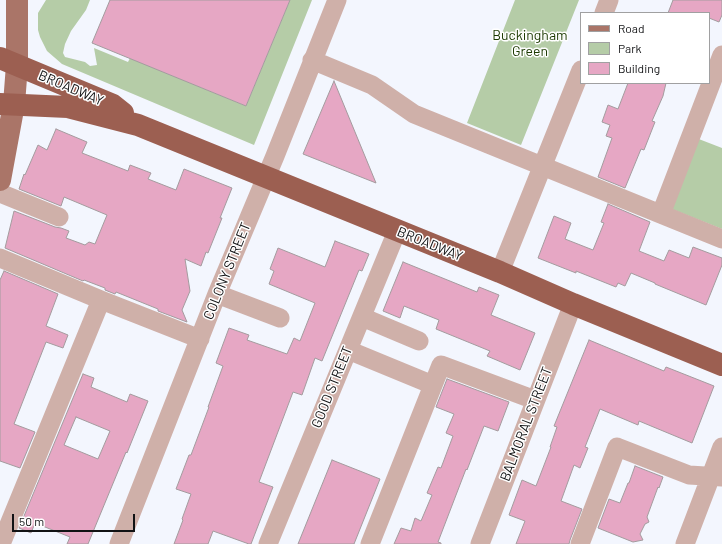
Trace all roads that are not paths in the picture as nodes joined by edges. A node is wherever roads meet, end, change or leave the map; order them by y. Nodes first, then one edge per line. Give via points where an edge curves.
1 (17, 0) edge
2 (337, 0) edge
3 (609, 0) edge
4 (604, 12) edge
5 (722, 55) edge
6 (312, 60) junction
7 (9, 61) edge
8 (580, 73) edge
9 (7, 104) edge
10 (138, 125) junction
11 (543, 166) junction
12 (266, 178) junction
13 (0, 180) edge
14 (0, 193) edge
15 (661, 214) junction
16 (60, 217) dead end
17 (397, 231) junction
18 (722, 239) edge
19 (0, 258) edge
20 (500, 272) junction
21 (217, 294) junction
22 (101, 300) junction
23 (573, 304) junction
24 (362, 317) junction
25 (280, 318) dead end
26 (200, 339) junction
27 (419, 341) dead end
28 (348, 350) junction
29 (722, 364) edge
30 (433, 385) junction
31 (535, 400) junction
32 (722, 447) edge
33 (716, 477) edge
34 (1, 544) edge
35 (119, 544) edge
36 (268, 544) edge
37 (370, 544) edge
38 (480, 544) edge
39 (580, 544) edge
40 (684, 544) edge

1 - 7 main road
2 - 6 street, COLONY STREET
3 - 4 street
5 - 15 street
6 - 11 street via 372,84 414,114
6 - 12 street, COLONY STREET
7 - 9 main road
7 - 10 highway, BROADWAY via 113,105
8 - 11 street
9 - 10 highway, BROADWAY via 68,107
9 - 13 main road
10 - 12 highway, BROADWAY
11 - 15 street
11 - 20 street
12 - 17 highway, BROADWAY
12 - 21 street, COLONY STREET
14 - 16 street
15 - 18 street
17 - 20 highway, BROADWAY
17 - 24 street, GOOD STREET
19 - 22 street
20 - 23 highway, BROADWAY
21 - 25 street
21 - 26 street, COLONY STREET
22 - 26 street
22 - 34 street
23 - 29 highway, BROADWAY
23 - 31 street, BALMORAL STREET
24 - 27 street
24 - 28 street, GOOD STREET
26 - 35 street, COLONY STREET
28 - 30 street
28 - 36 street, GOOD STREET
30 - 31 street via 441,365
30 - 37 street
31 - 38 street, BALMORAL STREET
32 - 33 street
33 - 39 street via 689,475 617,447
33 - 40 street

